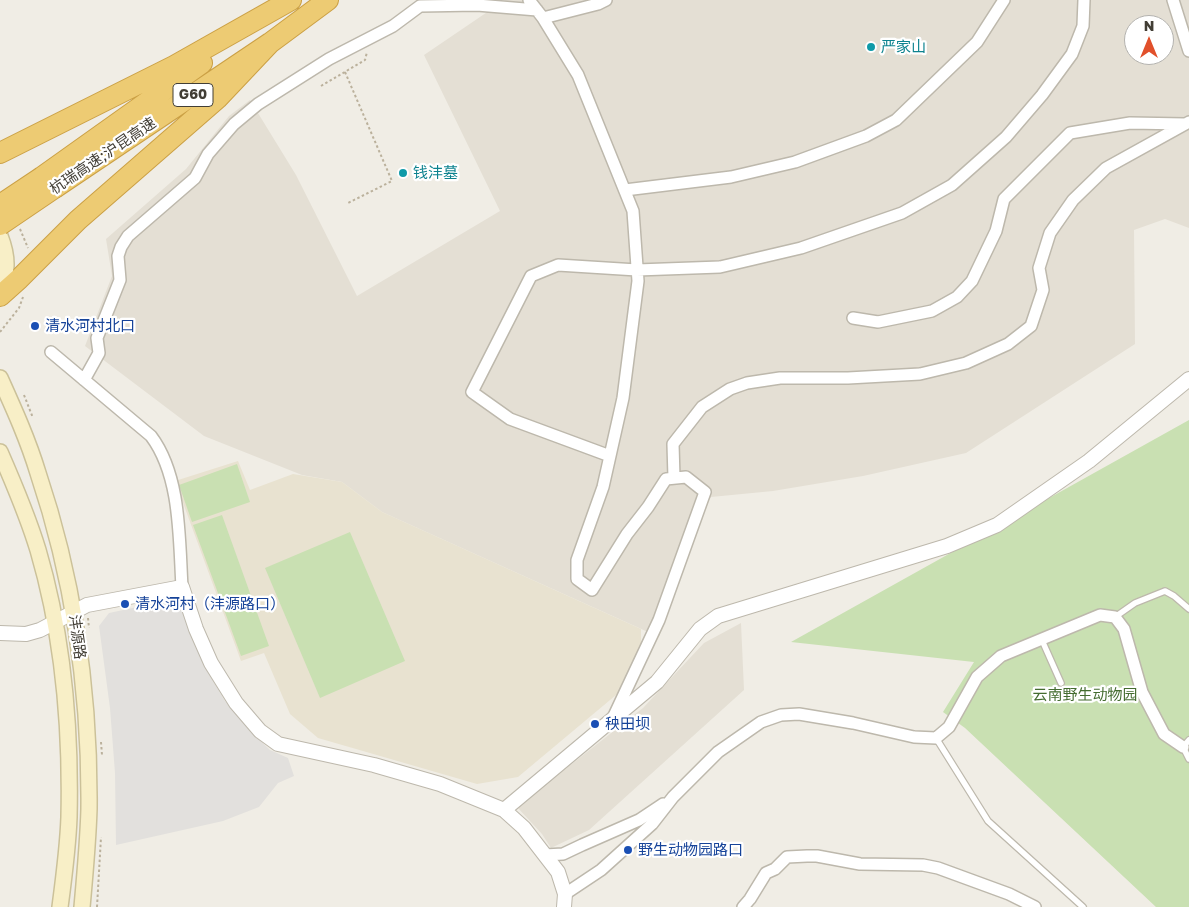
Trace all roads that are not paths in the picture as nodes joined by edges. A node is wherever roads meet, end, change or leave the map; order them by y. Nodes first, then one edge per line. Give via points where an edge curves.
1 (291, 0) edge
2 (328, 0) edge
3 (529, 0) edge
4 (606, 0) edge
5 (1004, 0) edge
6 (1084, 0) edge
7 (1174, 0) edge
8 (540, 14) junction
9 (270, 43) junction
10 (1189, 51) edge
11 (1188, 123) edge
12 (0, 153) edge
13 (49, 182) junction
14 (624, 190) junction
15 (0, 205) edge
16 (0, 225) edge
17 (0, 236) edge
18 (637, 270) junction
19 (0, 296) edge
20 (853, 318) dead end
21 (51, 352) dead end
22 (0, 378) edge
23 (1189, 379) edge
24 (84, 380) junction
25 (0, 452) edge
26 (610, 456) junction
27 (674, 478) junction
28 (182, 587) junction
29 (1189, 609) edge
30 (74, 612) junction
31 (1115, 617) junction
32 (55, 623) junction
33 (0, 633) edge
34 (1041, 638) junction
35 (1061, 683) dead end
36 (612, 719) junction
37 (936, 738) junction
38 (1186, 744) edge
39 (1189, 759) edge
40 (673, 797) junction
41 (504, 810) junction
42 (545, 855) junction
43 (564, 901) edge
44 (60, 907) edge
45 (82, 907) edge
46 (743, 907) edge
47 (1035, 907) edge
48 (1083, 907) edge

1 - 12 highway via 174,66
1 - 13 highway, 杭瑞高速;沪昆高速 / G60
2 - 9 highway, 杭瑞高速;沪昆高速 / G60
3 - 8 street
4 - 8 street
5 - 14 street via 977,42 896,120 866,136 795,162 731,177
6 - 18 street via 1083,26 1072,54 1006,137 952,185 902,213 801,248 720,267
7 - 10 street
8 - 14 street via 578,75
8 - 24 street via 477,4 420,6 393,26 329,59 258,104 234,124 208,154 195,178 128,236 121,247 118,256 120,280 97,338 99,352
9 - 13 highway, 杭瑞高速;沪昆高速 / G60
9 - 19 highway via 218,98 78,220
11 - 20 street via 1130,123 1070,133 1004,199 996,231 976,273 957,297 932,311 878,322
11 - 27 street via 1106,168 1073,200 1050,233 1039,268 1043,290 1031,326 1008,344 966,363 920,374 780,378 730,389 702,407 673,444
13 - 15 highway, 杭瑞高速;沪昆高速 / G60, bridge
13 - 16 highway, 杭瑞高速;沪昆高速 / G60, bridge
14 - 18 street via 633,211
17 - 19 main road via 6,250 7,274
18 - 26 street via 623,398
18 - 26 street via 558,265 531,276 472,392 510,418
21 - 24 street
22 - 30 main road, 沣源路 via 38,472 53,520
23 - 36 street via 1089,461 997,525 947,546 718,616 700,629 657,682
24 - 28 street via 160,447 178,516
25 - 32 main road, 沣源路 via 38,550
26 - 27 street via 603,487 577,560 577,579 592,590 666,479
27 - 36 street via 686,477 705,492 659,620
28 - 30 street via 87,605
28 - 41 street via 210,663 236,703 260,731 278,744 374,765 440,784
29 - 31 lane via 1165,591 1135,603
30 - 32 street
30 - 45 main road, 沣源路 via 95,836
31 - 34 street via 1100,615
31 - 38 street via 1124,629 1142,692 1164,734
32 - 33 street via 26,634
32 - 44 main road, 沣源路 via 69,759 69,817
34 - 35 lane
34 - 37 street via 1001,656 977,677 949,727
36 - 41 street
37 - 40 street via 914,737 799,714 781,715 760,722 718,752
37 - 48 lane via 988,821
38 - 39 lane
40 - 42 street via 631,824 563,854
40 - 43 street via 652,824
41 - 42 street via 524,828
42 - 43 street via 558,872
46 - 47 street via 766,873 787,857 817,856 860,864 938,868

